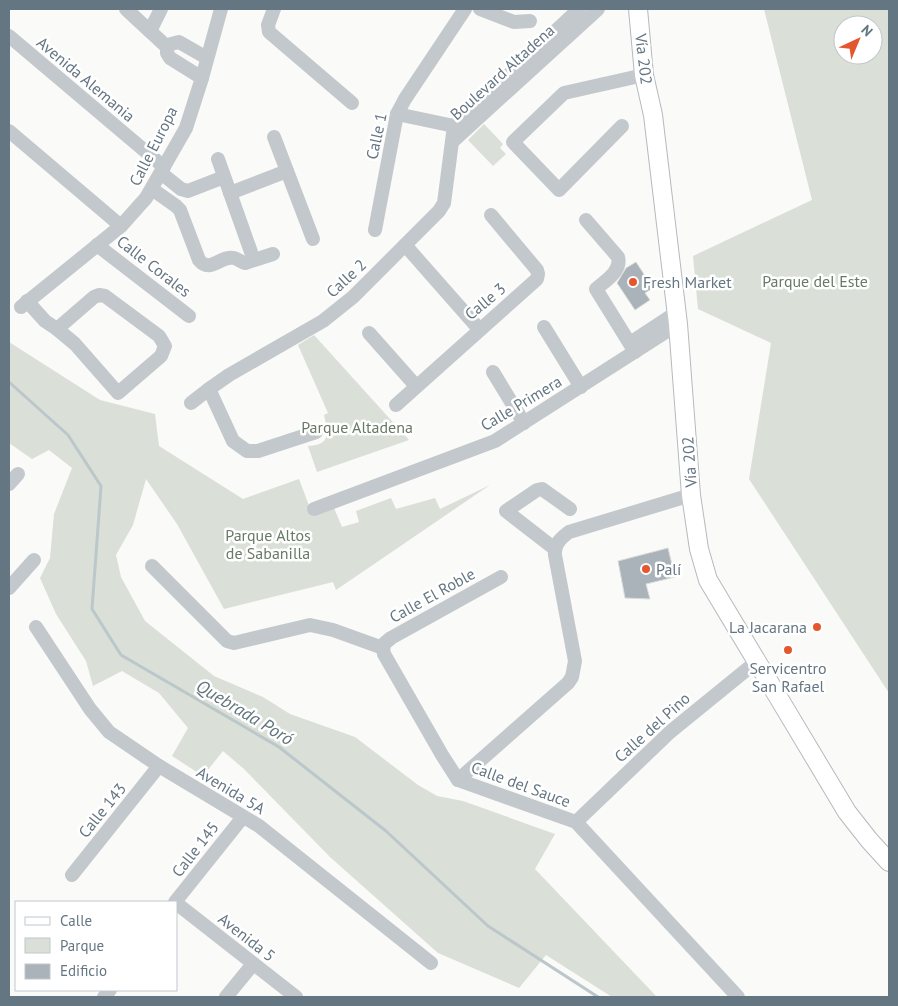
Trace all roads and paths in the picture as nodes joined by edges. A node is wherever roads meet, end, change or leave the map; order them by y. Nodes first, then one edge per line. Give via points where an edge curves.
1 (126, 9) edge
2 (161, 9) edge
3 (221, 9) edge
4 (274, 9) edge
5 (465, 9) edge
6 (480, 9) edge
7 (598, 9) edge
8 (638, 9) edge
9 (580, 13) edge
10 (530, 21) dead end
11 (150, 31) junction
12 (9, 36) edge
13 (167, 47) junction
14 (207, 58) junction
15 (520, 72) junction
16 (644, 75) junction
17 (202, 78) junction
18 (352, 103) dead end
19 (397, 114) junction
20 (454, 126) junction
21 (622, 126) dead end
22 (9, 131) edge
23 (274, 137) dead end
24 (453, 141) junction
25 (218, 159) dead end
26 (163, 170) junction
27 (287, 171) junction
28 (224, 177) junction
29 (152, 189) junction
30 (230, 193) junction
31 (491, 215) dead end
32 (586, 220) dead end
33 (121, 226) junction
34 (375, 230) dead end
35 (313, 240) dead end
36 (97, 245) junction
37 (405, 245) junction
38 (251, 252) dead end
39 (274, 254) dead end
40 (189, 316) dead end
41 (678, 318) junction
42 (544, 327) dead end
43 (57, 329) junction
44 (479, 329) junction
45 (369, 332) dead end
46 (633, 347) junction
47 (493, 372) dead end
48 (416, 386) junction
49 (581, 387) junction
50 (208, 389) junction
51 (191, 403) dead end
52 (396, 405) dead end
53 (524, 423) junction
54 (316, 432) dead end
55 (691, 495) junction
56 (314, 509) dead end
57 (570, 509) dead end
58 (554, 550) junction
59 (34, 560) dead end
60 (152, 566) dead end
61 (501, 577) dead end
62 (9, 588) edge
63 (36, 627) dead end
64 (383, 648) junction
65 (756, 662) junction
66 (159, 766) junction
67 (458, 780) junction
68 (243, 817) junction
69 (576, 822) junction
70 (889, 862) edge
71 (72, 875) dead end
72 (176, 901) edge
73 (178, 904) edge
74 (431, 963) dead end
75 (253, 964) junction
76 (226, 997) edge
77 (296, 997) edge
78 (738, 997) edge

1 - 11 street
2 - 11 street
3 - 14 street, Calle Europa
4 - 18 street via 269,32
5 - 19 street, Calle 1
6 - 10 street via 514,22
7 - 9 street, Boulevard Altadena
8 - 16 main road, Vía 202
9 - 15 street, Boulevard Altadena
11 - 13 street
12 - 26 street, Avenida Alemania
13 - 14 street via 179,42
13 - 17 street via 170,58
14 - 17 street, Calle Europa
15 - 20 street, Boulevard Altadena
15 - 24 street, Boulevard Altadena
16 - 21 street via 564,93 513,142 559,190
16 - 41 main road, Vía 202 via 653,115
17 - 26 street, Calle Europa via 186,128
19 - 20 street
19 - 34 street, Calle 1
20 - 24 street, Calle 2
22 - 33 street
23 - 27 street
24 - 37 street, Calle 2 via 444,203
25 - 28 street
26 - 28 street via 181,189 188,191
26 - 29 street, Calle Europa
27 - 30 street
27 - 35 street
28 - 30 street
29 - 33 street, Calle Europa
29 - 39 street via 180,210 198,260 204,265 230,258 246,263
30 - 38 street
31 - 44 street, Calle 3 via 538,274 533,283
32 - 46 street via 618,257 615,272 596,289
33 - 36 street, Calle Europa
36 - 40 street, Calle Corales
36 - 43 street, Calle Europa via 24,304
37 - 44 street
37 - 50 street, Calle 2 via 353,297 323,321
41 - 46 street, Calle Primera
41 - 55 main road, Vía 202
42 - 49 street
43 - 43 street via 75,344 118,393 161,356 164,348 159,336 102,295 94,297
44 - 48 street, Calle 3
45 - 48 street
46 - 49 street, Calle Primera
47 - 53 street
48 - 52 street, Calle 3
49 - 53 street, Calle Primera
50 - 51 street, Calle 2
50 - 54 street via 233,441 247,451 258,451
53 - 56 street, Calle Primera via 495,442
55 - 58 street via 569,532
55 - 65 main road, Vía 202 via 699,549 708,580
57 - 58 street via 542,489 506,511
58 - 67 street via 575,661 572,677
59 - 62 street
60 - 64 street via 227,641 310,624
61 - 64 street, Calle El Roble via 391,638
63 - 66 street, Avenida 5A via 109,732
64 - 67 street, Calle del Sauce
65 - 69 street, Calle del Pino via 670,732
65 - 70 main road, Vía 202 via 847,812
66 - 68 street, Avenida 5A
66 - 71 street, Calle 143
67 - 69 street, Calle del Sauce
68 - 72 street, Calle 145
68 - 74 street, Avenida 5A via 260,826
69 - 78 street, Calle del Sauce
73 - 75 street, Avenida 5
75 - 76 street
75 - 77 street, Avenida 5

